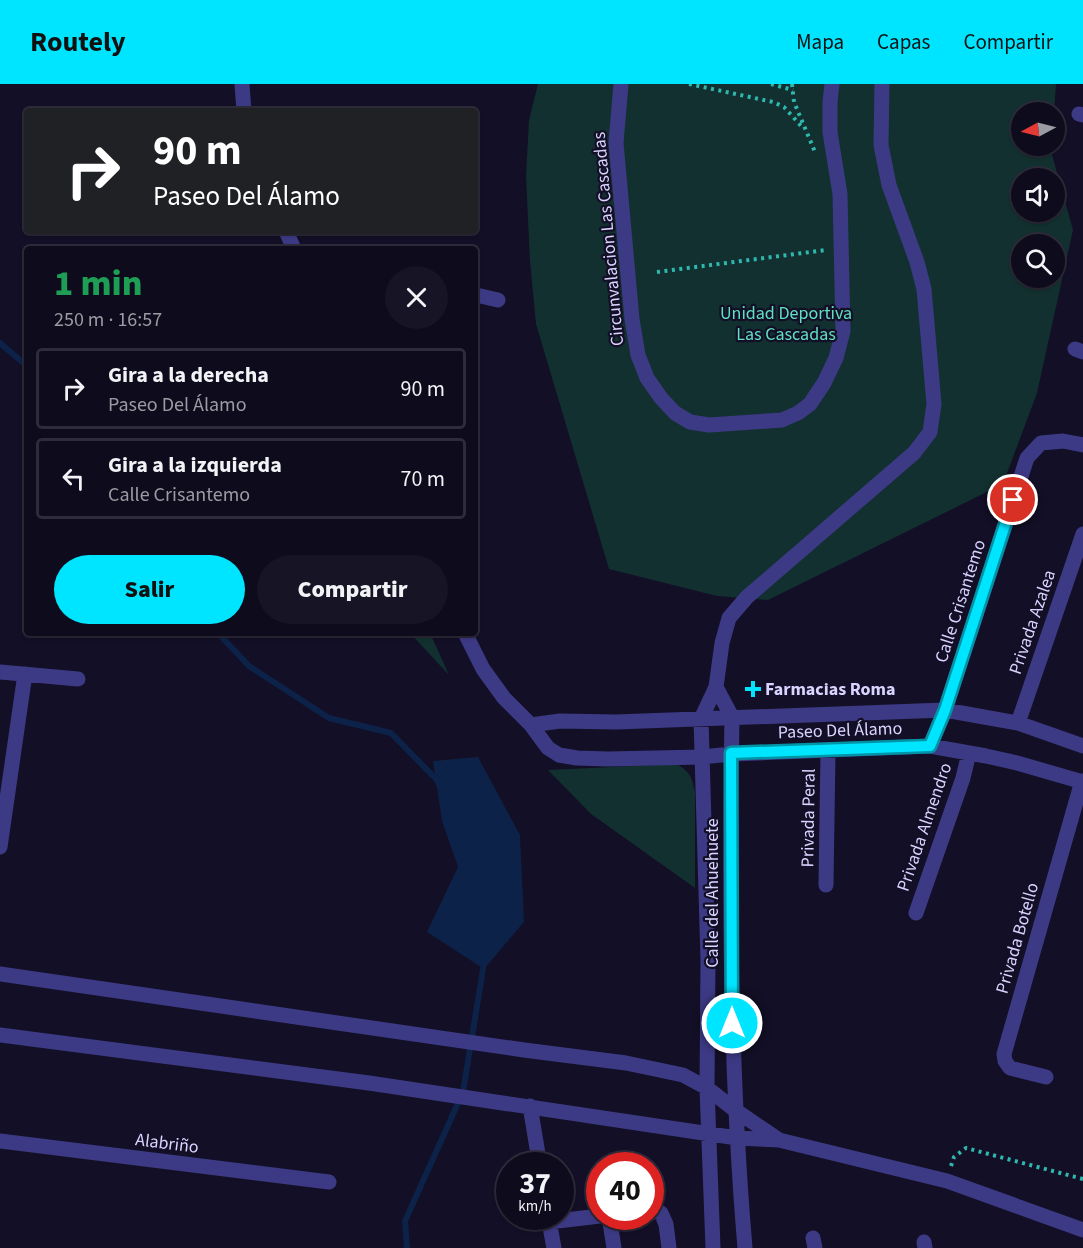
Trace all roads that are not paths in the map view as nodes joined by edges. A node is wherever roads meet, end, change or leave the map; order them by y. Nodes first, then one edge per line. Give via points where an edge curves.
1 (242, 84) edge
2 (621, 84) edge
3 (832, 84) edge
4 (882, 84) edge
5 (246, 108) edge
6 (478, 296) edge
7 (498, 300) dead end
8 (1083, 445) edge
9 (1083, 534) edge
10 (466, 636) edge
11 (0, 672) edge
12 (25, 674) junction
13 (78, 679) dead end
14 (716, 687) junction
15 (945, 710) junction
16 (732, 717) junction
17 (701, 719) junction
18 (1018, 723) junction
19 (531, 725) junction
20 (930, 746) junction
21 (1083, 746) edge
22 (828, 751) junction
23 (731, 753) junction
24 (969, 753) junction
25 (702, 757) junction
26 (1082, 782) edge
27 (0, 847) edge
28 (826, 885) dead end
29 (916, 913) dead end
30 (0, 974) edge
31 (0, 1035) edge
32 (1046, 1077) dead end
33 (706, 1088) junction
34 (530, 1107) junction
35 (735, 1110) junction
36 (709, 1133) junction
37 (737, 1138) junction
38 (779, 1140) junction
39 (0, 1141) edge
40 (538, 1152) edge
41 (329, 1182) dead end
42 (664, 1220) edge
43 (551, 1230) edge
44 (611, 1230) edge
45 (1083, 1230) edge
46 (554, 1248) edge
47 (614, 1248) edge
48 (669, 1248) edge
49 (712, 1248) edge
50 (745, 1248) edge

1 - 5 street
2 - 3 street, Circunvalacion Las Cascadas via 616,143 632,319 639,355 647,378 675,413 690,422 709,425 782,420 798,413 810,404 836,358 843,331 842,248 840,194 830,132
4 - 14 street via 881,145 889,185 924,289 934,404 930,432 914,453 747,597 729,618
6 - 7 street
8 - 15 street, Calle Crisantemo via 1063,441 1041,443 1027,458
9 - 18 street, Privada Azalea
10 - 19 street, Paseo Del Álamo via 504,698
11 - 12 street
12 - 13 street
12 - 27 street
14 - 16 street
14 - 17 street
15 - 16 street, Paseo Del Álamo
15 - 18 street, Paseo Del Álamo
15 - 20 street, Calle Crisantemo
16 - 17 street, Paseo Del Álamo
16 - 23 street, Calle del Ahuehuete
17 - 19 street, Paseo Del Álamo
17 - 25 street, Calle del Ahuehuete
18 - 21 street, Paseo Del Álamo
19 - 25 street, Paseo Del Álamo via 548,748 559,755 608,759
20 - 22 street, Paseo Del Álamo
20 - 24 street, Paseo Del Álamo
22 - 23 street, Paseo Del Álamo
22 - 28 street, Privada Peral
23 - 25 street, Paseo Del Álamo
23 - 35 street, Calle del Ahuehuete
24 - 26 street, Paseo Del Álamo
24 - 29 street, Privada Almendro
25 - 33 street, Calle del Ahuehuete via 708,960
26 - 32 street, Privada Botello via 1004,1054 1010,1068
30 - 33 street via 626,1063 683,1075
31 - 34 street
33 - 35 street
33 - 36 street, Calle del Ahuehuete
34 - 36 street
34 - 40 street
35 - 37 street, Calle del Ahuehuete
35 - 38 street
36 - 37 street
36 - 49 street, Calle del Ahuehuete
37 - 38 street
37 - 50 street, Calle del Ahuehuete
38 - 45 street via 947,1181
39 - 41 street, Alabriño
42 - 48 street
43 - 46 street
44 - 47 street

